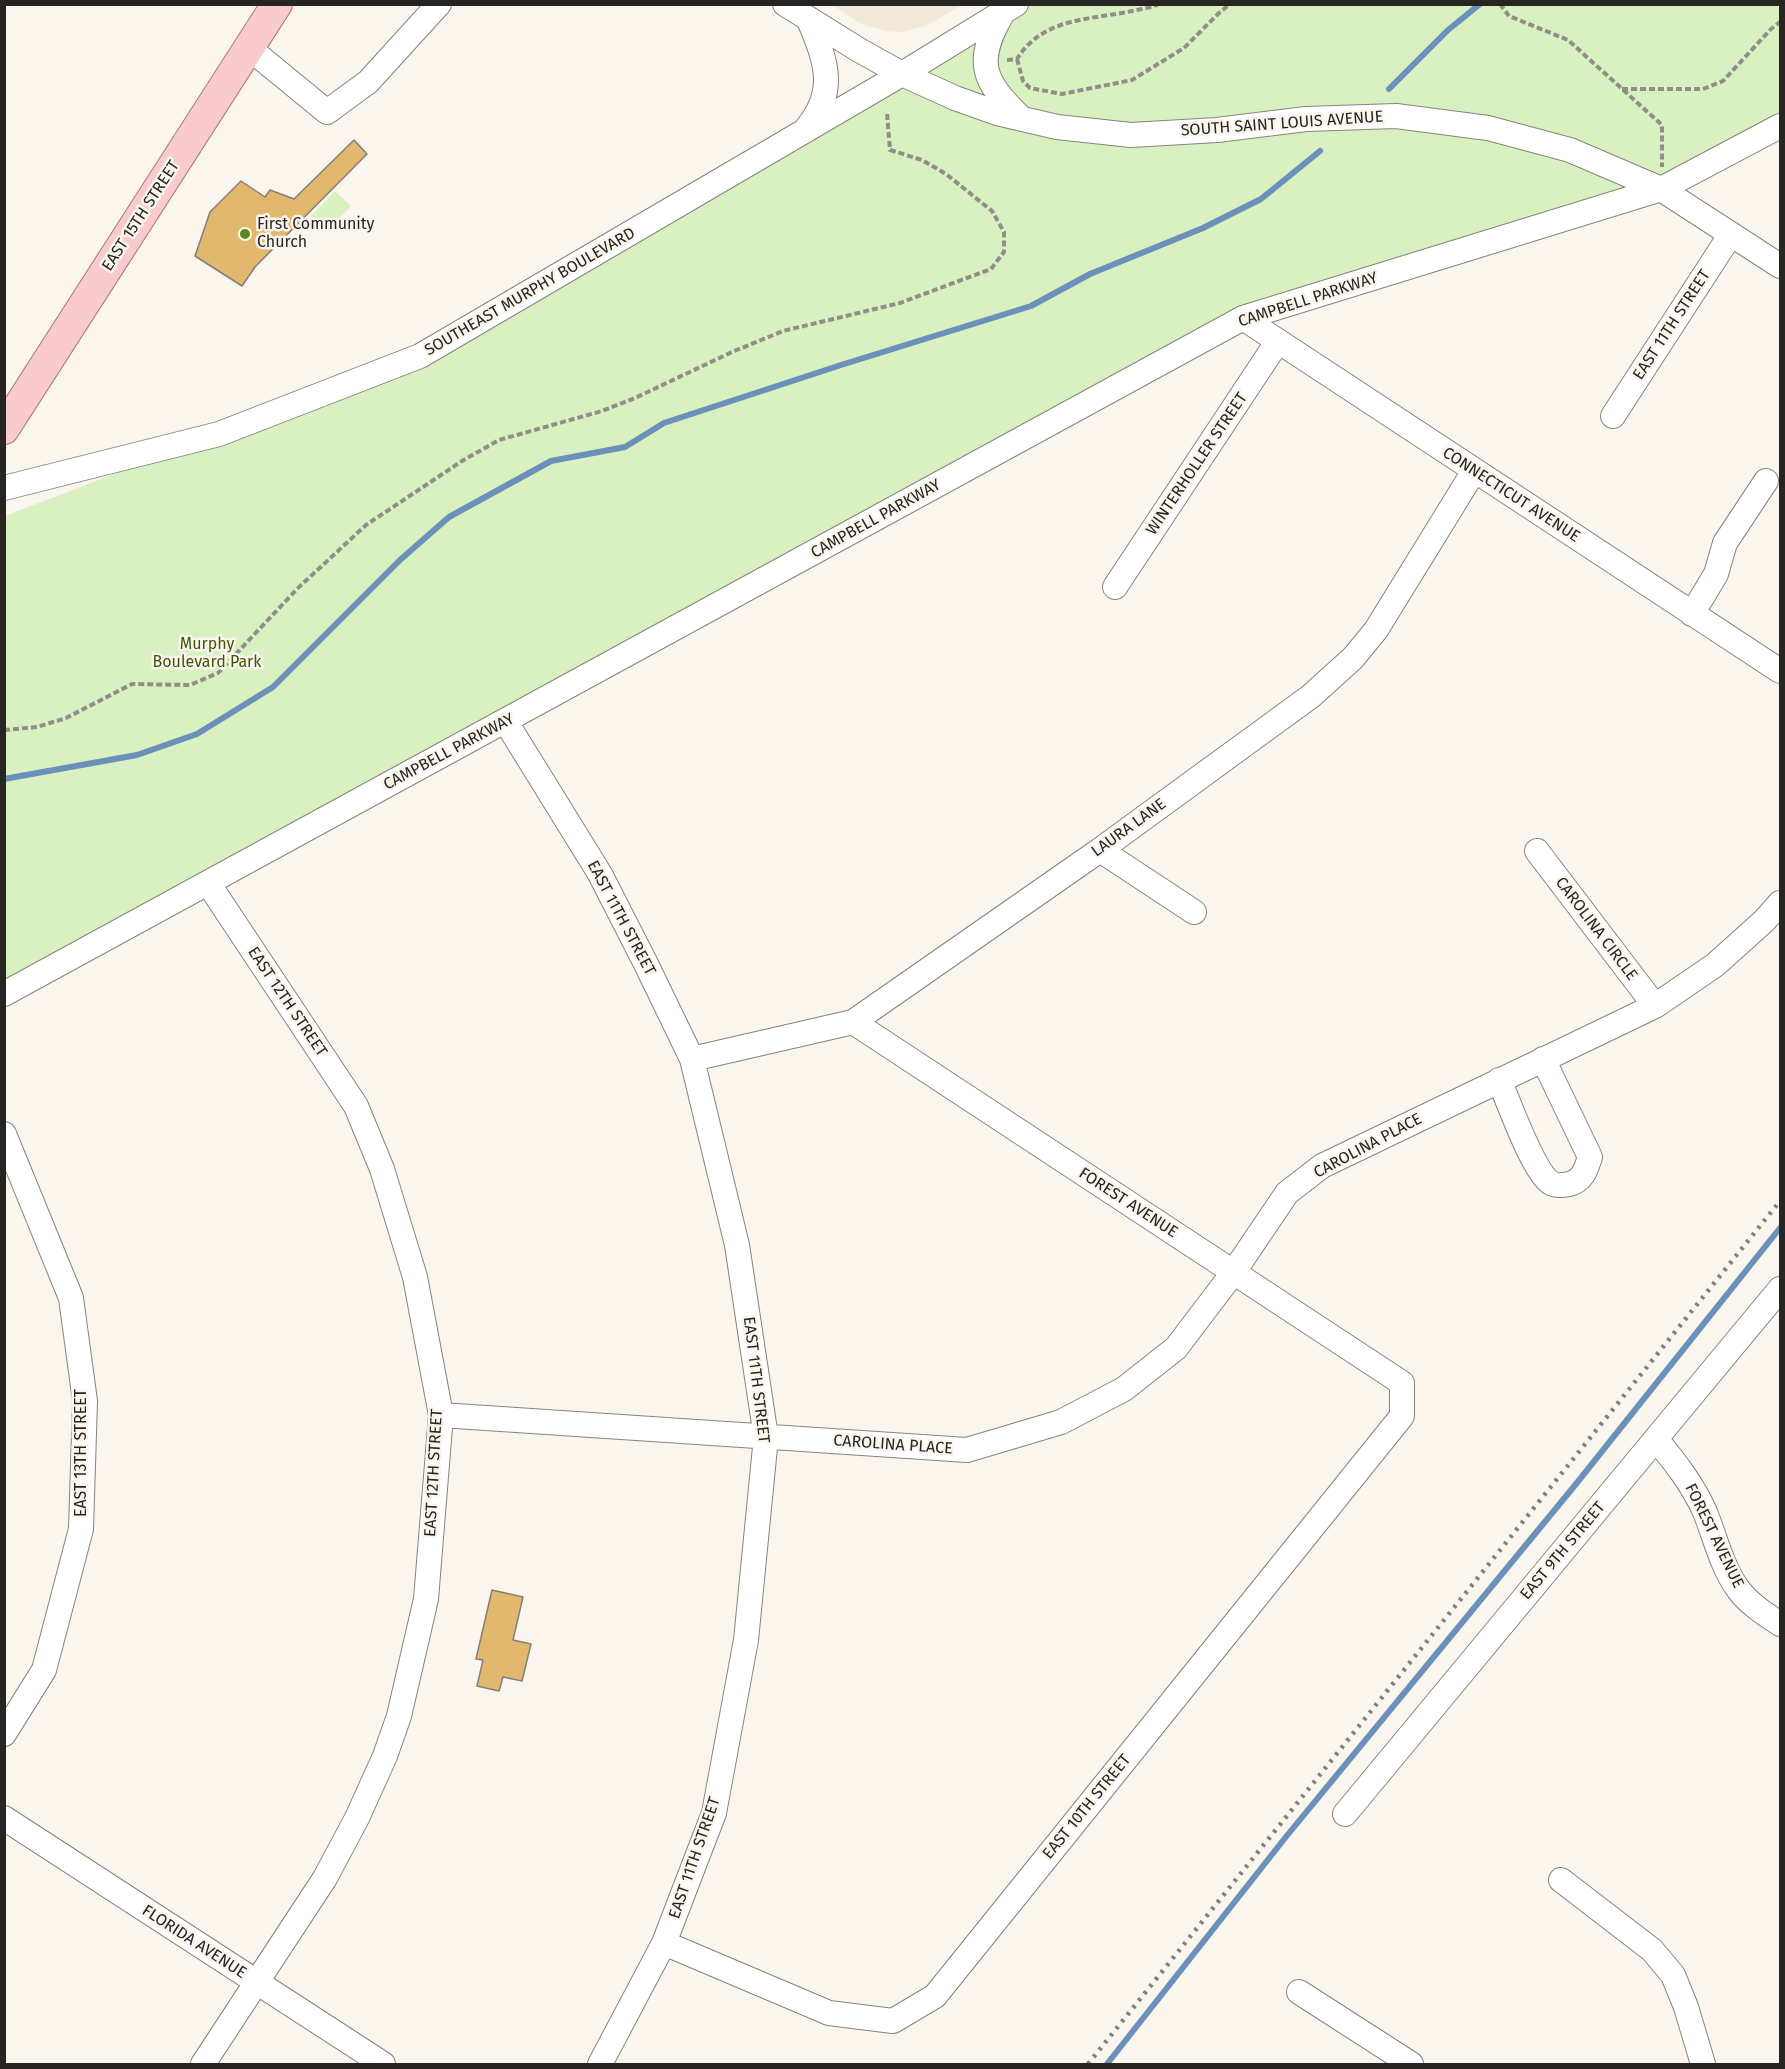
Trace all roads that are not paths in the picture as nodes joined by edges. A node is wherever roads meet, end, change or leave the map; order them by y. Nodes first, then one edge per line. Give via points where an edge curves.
1 (277, 4) edge
2 (439, 4) edge
3 (785, 4) edge
4 (1010, 9) edge
5 (809, 20) junction
6 (249, 48) junction
7 (902, 74) junction
8 (1021, 118) junction
9 (1780, 126) edge
10 (804, 131) junction
11 (1662, 189) junction
12 (1731, 234) junction
13 (1780, 267) edge
14 (1243, 318) junction
15 (1278, 341) junction
16 (1614, 416) dead end
17 (4, 429) edge
18 (1474, 471) junction
19 (1766, 481) dead end
20 (4, 488) edge
21 (1115, 587) dead end
22 (1692, 614) junction
23 (1780, 671) edge
24 (506, 722) junction
25 (1100, 850) junction
26 (1537, 851) dead end
27 (208, 882) junction
28 (1780, 903) edge
29 (1194, 912) dead end
30 (4, 994) edge
31 (1655, 1006) junction
32 (853, 1022) junction
33 (692, 1059) junction
34 (1543, 1059) junction
35 (1499, 1080) junction
36 (4, 1134) edge
37 (1233, 1273) junction
38 (1780, 1289) edge
39 (1402, 1383) joint
40 (441, 1415) junction
41 (766, 1437) junction
42 (1656, 1439) junction
43 (1780, 1624) edge
44 (4, 1734) edge
45 (1346, 1814) dead end
46 (4, 1818) edge
47 (1561, 1880) dead end
48 (664, 1943) junction
49 (256, 1982) junction
50 (1299, 1992) dead end
51 (203, 2064) edge
52 (383, 2064) edge
53 (600, 2064) edge
54 (1411, 2064) edge
55 (1703, 2064) edge

1 - 6 main road, EAST 15TH STREET
2 - 6 street via 368,82 327,112
3 - 5 street
4 - 7 street, SOUTHEAST MURPHY BOULEVARD
4 - 8 street via 987,42 986,69 1004,102
5 - 7 street
5 - 10 street via 823,54 826,91 821,108
6 - 17 main road, EAST 15TH STREET
7 - 8 street, SOUTH SAINT LOUIS AVENUE via 955,98
7 - 10 street, SOUTHEAST MURPHY BOULEVARD
8 - 11 street, SOUTH SAINT LOUIS AVENUE via 1057,127 1131,135 1306,119 1396,116 1488,128 1570,150
9 - 11 street, CAMPBELL PARKWAY
10 - 20 street, SOUTHEAST MURPHY BOULEVARD via 420,357 219,434
11 - 12 street, SOUTH SAINT LOUIS AVENUE
11 - 14 street, CAMPBELL PARKWAY
12 - 13 street, SOUTH SAINT LOUIS AVENUE
12 - 16 street, EAST 11TH STREET
14 - 15 street, CONNECTICUT AVENUE
14 - 24 street, CAMPBELL PARKWAY
15 - 18 street, CONNECTICUT AVENUE
15 - 21 street, WINTERHOLLER STREET
18 - 22 street, CONNECTICUT AVENUE
18 - 25 street, LAURA LANE via 1376,630 1353,658 1311,696
19 - 22 street via 1725,543 1716,574
22 - 23 street, CONNECTICUT AVENUE
24 - 27 street, CAMPBELL PARKWAY
24 - 33 street, EAST 11TH STREET via 600,874
25 - 29 street
25 - 32 street, LAURA LANE
26 - 31 street, CAROLINA CIRCLE
27 - 30 street, CAMPBELL PARKWAY
27 - 40 street, EAST 12TH STREET via 356,1106 382,1168 415,1277
28 - 31 street, CAROLINA PLACE via 1715,965
31 - 34 street, CAROLINA PLACE
32 - 33 street, LAURA LANE
32 - 37 street, FOREST AVENUE
33 - 41 street, EAST 11TH STREET via 737,1245
34 - 35 street, CAROLINA PLACE
34 - 35 street via 1590,1157 1577,1182 1552,1184 1537,1167
35 - 37 street, CAROLINA PLACE via 1322,1166 1287,1193
36 - 44 street, EAST 13TH STREET via 71,1298 85,1401 81,1529 44,1670
37 - 39 street, FOREST AVENUE
37 - 41 street, CAROLINA PLACE via 1176,1348 1124,1389 1061,1422 967,1450
38 - 42 street, EAST 9TH STREET
39 - 48 street, EAST 10TH STREET via 1402,1416 935,1996 893,2021 829,2013
40 - 41 street, CAROLINA PLACE
40 - 49 street, EAST 12TH STREET via 426,1599 399,1716 385,1756 336,1858
41 - 48 street, EAST 11TH STREET via 746,1640 714,1813
42 - 43 street, FOREST AVENUE via 1689,1481 1738,1589
42 - 45 street, EAST 9TH STREET
46 - 49 street, FLORIDA AVENUE
47 - 55 street via 1652,1950 1673,1975
48 - 53 street, EAST 11TH STREET
49 - 51 street, EAST 12TH STREET
49 - 52 street, FLORIDA AVENUE
50 - 54 street

